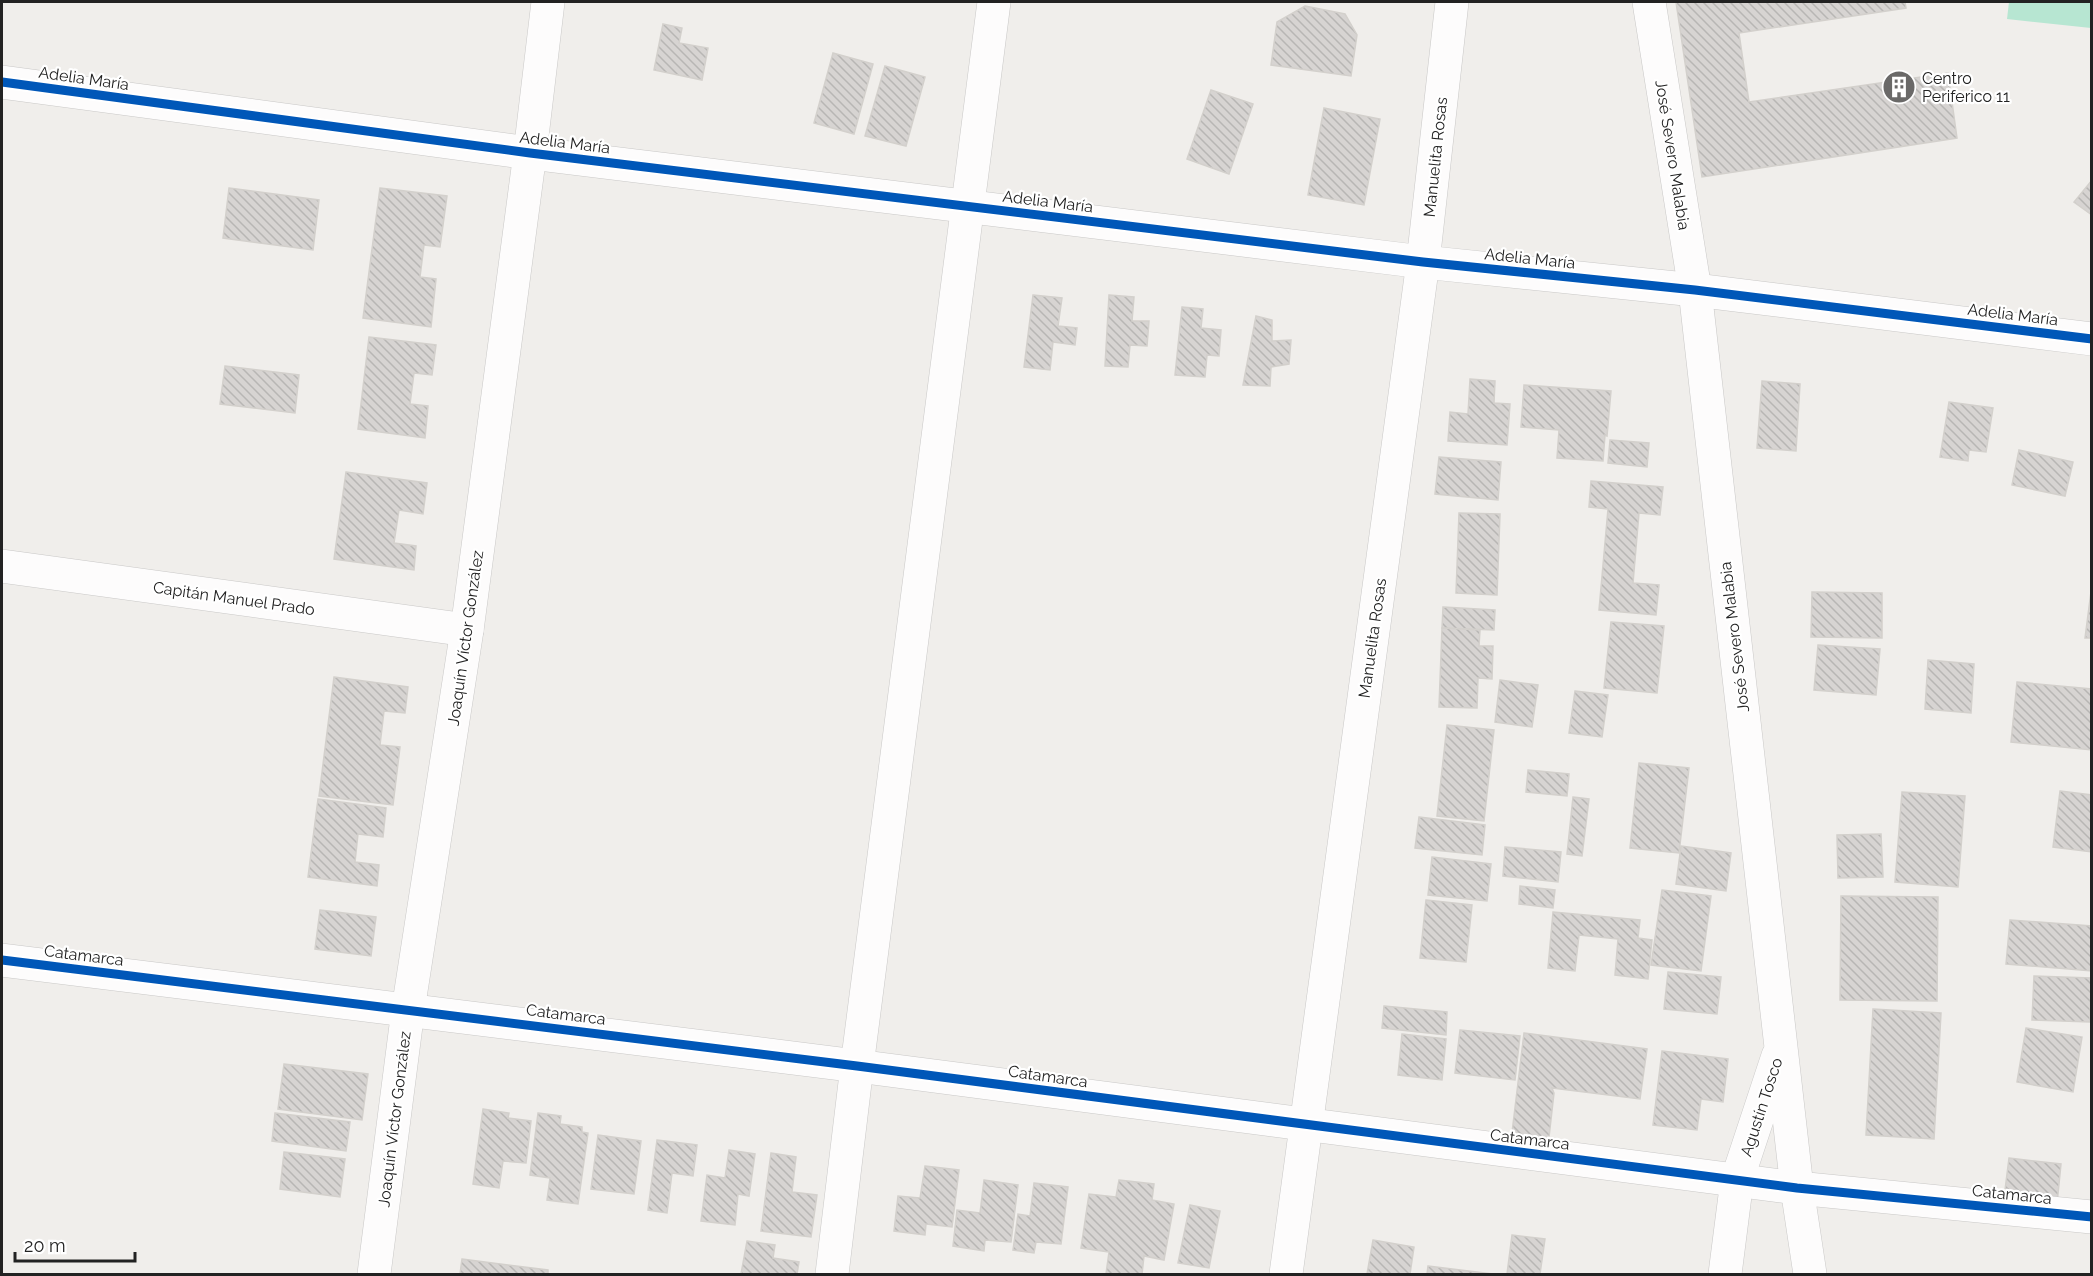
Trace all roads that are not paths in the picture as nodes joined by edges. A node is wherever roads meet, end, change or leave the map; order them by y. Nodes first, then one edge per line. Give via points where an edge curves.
1 (548, 2) edge
2 (994, 2) edge
3 (1452, 2) edge
4 (1649, 2) edge
5 (2, 82) edge
6 (530, 153) junction
7 (968, 207) junction
8 (1423, 262) junction
9 (1695, 290) junction
10 (2091, 339) edge
11 (2, 566) edge
12 (467, 630) junction
13 (2, 960) edge
14 (408, 1010) junction
15 (1781, 1046) junction
16 (857, 1066) junction
17 (1305, 1125) junction
18 (1737, 1180) junction
19 (1797, 1188) junction
20 (2091, 1217) edge
21 (374, 1275) edge
22 (832, 1275) edge
23 (1286, 1275) edge
24 (1725, 1275) edge
25 (1810, 1275) edge

1 - 6 street, Joaquín Víctor González
2 - 7 street
3 - 8 street, Manuelita Rosas
4 - 9 street, José Severo Malabia
5 - 6 street, Adelia María
6 - 7 street, Adelia María
6 - 12 street, Joaquín Víctor González
7 - 8 street, Adelia María
7 - 16 street
8 - 9 street, Adelia María
8 - 17 street, Manuelita Rosas
9 - 10 street, Adelia María
9 - 15 street, José Severo Malabia
11 - 12 street, Capitán Manuel Prado
12 - 14 street, Joaquín Víctor González
13 - 14 street, Catamarca
14 - 16 street, Catamarca
14 - 21 street, Joaquín Víctor González
15 - 18 street, Agustín Tosco
15 - 19 street, José Severo Malabia
16 - 17 street, Catamarca
16 - 22 street
17 - 18 street, Catamarca
17 - 23 street, Manuelita Rosas
18 - 19 street, Catamarca
18 - 24 street, Agustín Tosco
19 - 20 street, Catamarca
19 - 25 street, José Severo Malabia

